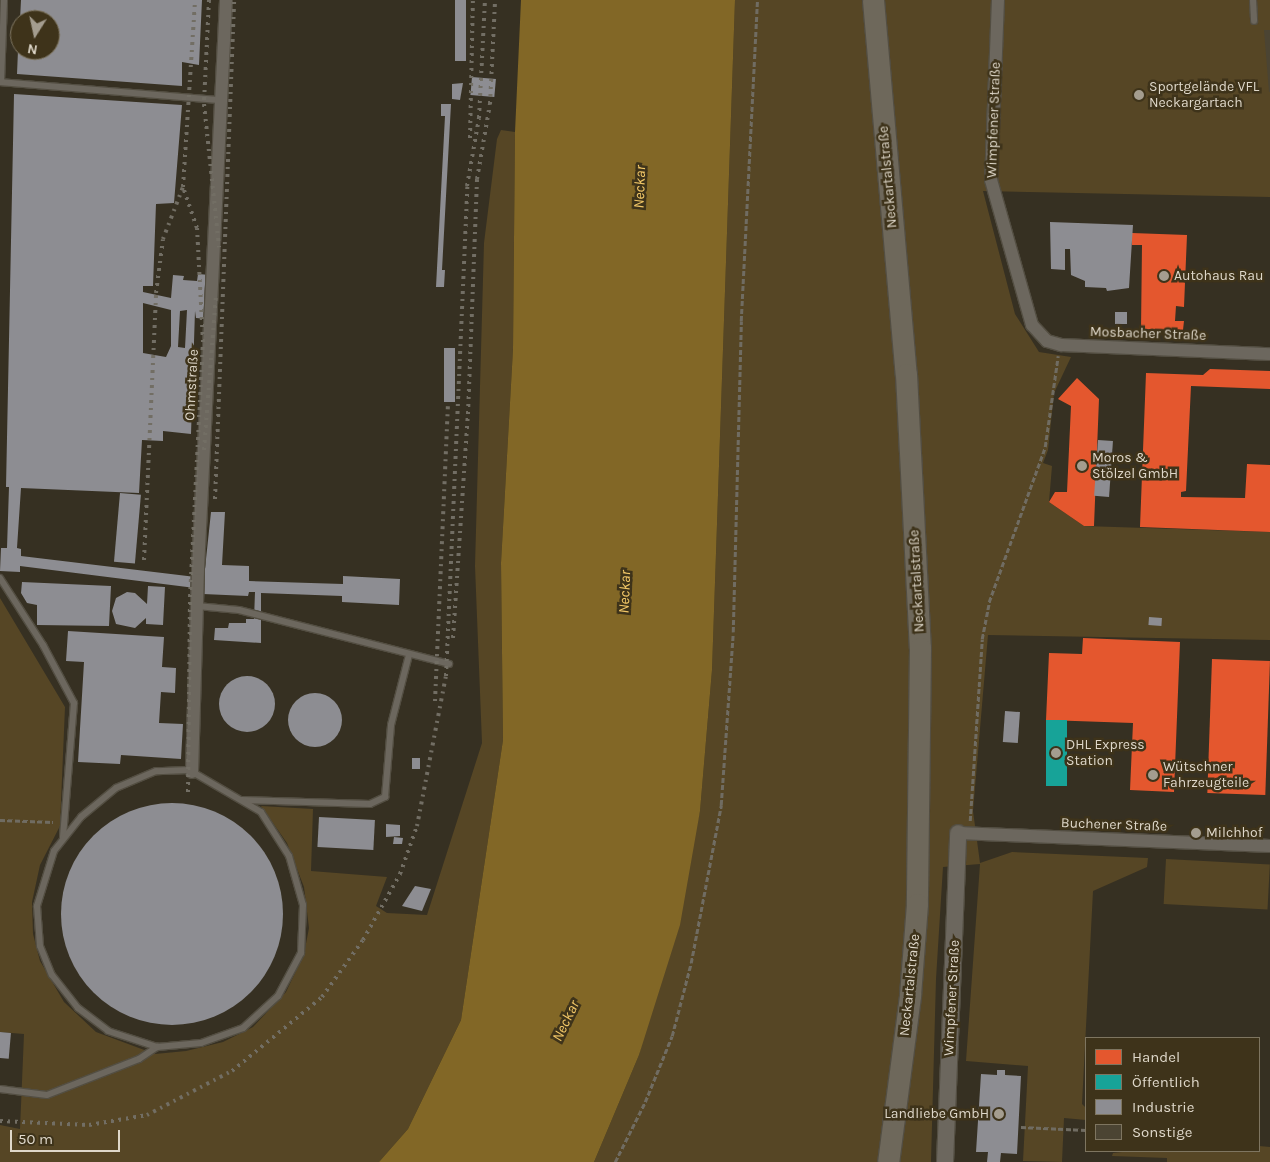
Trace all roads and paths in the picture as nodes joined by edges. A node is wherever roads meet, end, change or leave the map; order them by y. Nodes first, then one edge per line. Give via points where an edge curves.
1 (4, 0) edge
2 (226, 0) edge
3 (757, 0) edge
4 (873, 0) edge
5 (998, 0) edge
6 (1253, 0) edge
7 (1254, 21) dead end
8 (1, 82) edge
9 (221, 100) junction
10 (1032, 325) joint
11 (1061, 345) junction
12 (1270, 354) edge
13 (0, 578) edge
14 (197, 606) junction
15 (409, 655) junction
16 (449, 664) dead end
17 (192, 772) junction
18 (240, 800) junction
19 (0, 820) edge
20 (66, 822) junction
21 (964, 834) junction
22 (62, 840) junction
23 (1270, 846) edge
24 (157, 1047) junction
25 (0, 1089) edge
26 (1021, 1127) dead end
27 (1085, 1130) edge
28 (615, 1162) edge
29 (888, 1162) edge
30 (945, 1162) edge

1 - 8 lane
2 - 9 street, Ohmstraße
3 - 28 path via 741,321 733,632 721,805 691,963 672,1036 645,1102
4 - 29 main road, Neckartalstraße via 905,366 920,648 917,904 910,996
5 - 10 street, Wimpfener Straße via 991,180
6 - 7 lane
8 - 9 lane
9 - 14 street, Ohmstraße
10 - 11 street, Mosbacher Straße via 1047,341
11 - 12 street, Mosbacher Straße
11 - 21 path via 1045,447 989,602 982,639
13 - 20 lane via 43,645 74,703
14 - 15 lane via 239,610
14 - 17 street, Ohmstraße
15 - 16 lane
15 - 18 lane via 391,725 385,797 370,804
17 - 18 lane
17 - 22 lane via 156,771 116,788 81,817
18 - 24 lane via 262,812 290,856 303,904 301,953 278,996 243,1028 201,1043
19 - 20 path
20 - 22 lane
21 - 23 street, Buchener Straße
21 - 30 street, Wimpfener Straße
22 - 24 lane via 54,851 37,906 40,946 52,975 78,1008 108,1031
24 - 25 lane via 139,1060 47,1095
26 - 27 path

